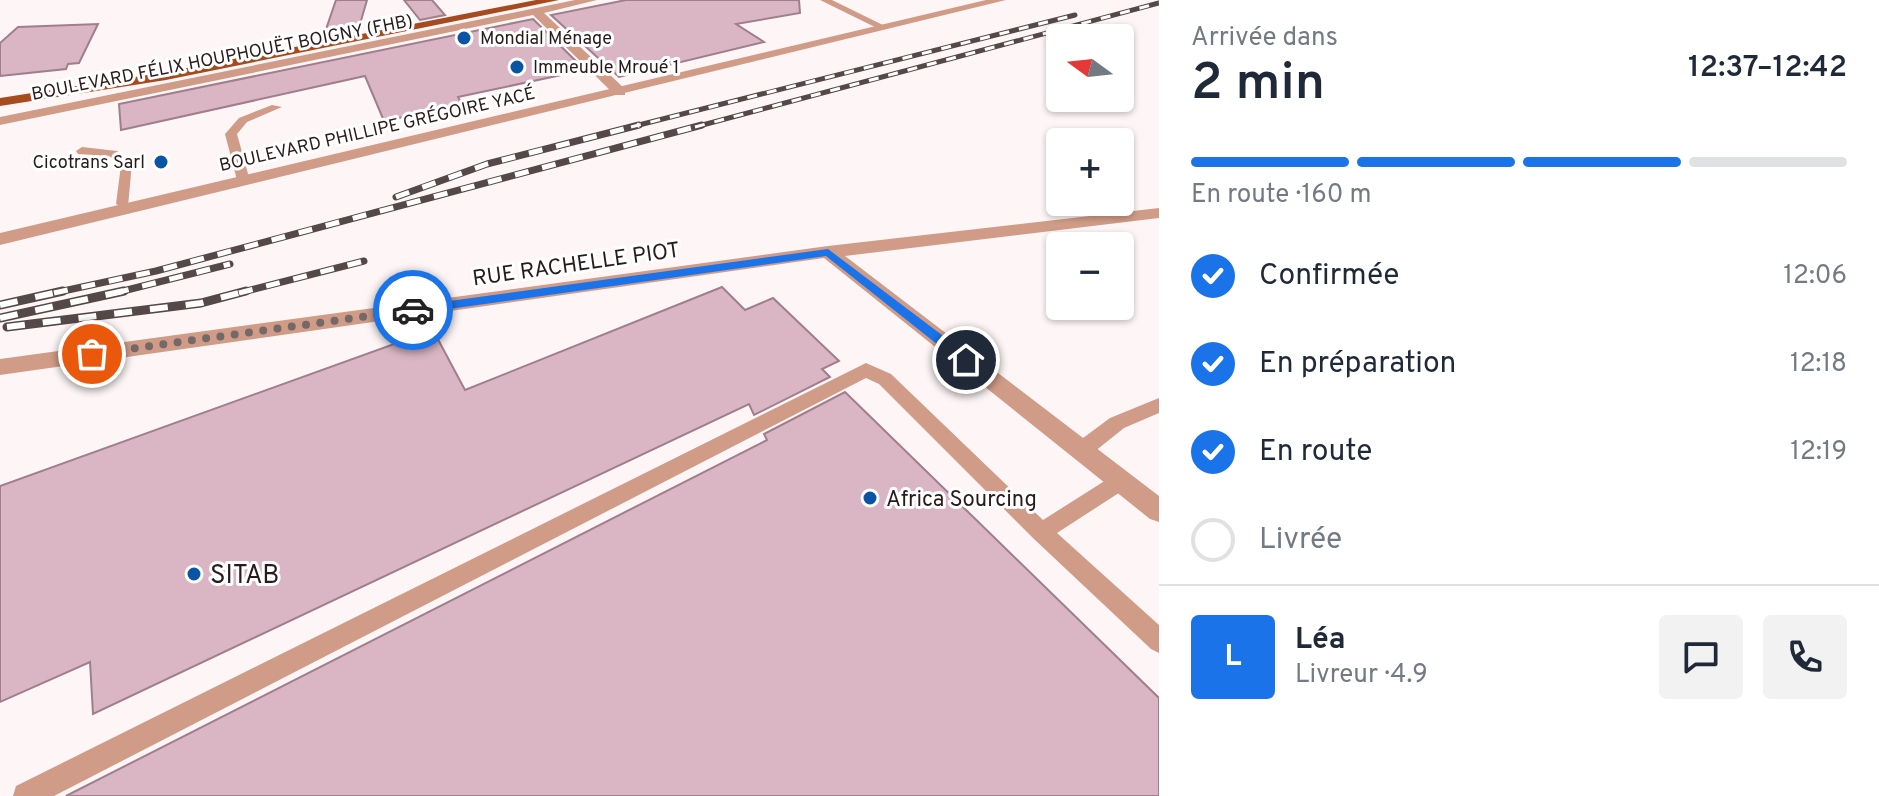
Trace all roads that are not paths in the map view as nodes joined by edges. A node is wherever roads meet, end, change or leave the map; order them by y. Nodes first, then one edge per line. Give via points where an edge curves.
1 (517, 0) edge
2 (553, 0) edge
3 (591, 0) edge
4 (825, 0) edge
5 (1000, 0) edge
6 (536, 12) junction
7 (884, 28) junction
8 (271, 65) junction
9 (219, 66) junction
10 (620, 92) junction
11 (0, 94) edge
12 (0, 102) edge
13 (276, 107) dead end
14 (0, 121) edge
15 (82, 151) dead end
16 (243, 181) junction
17 (184, 194) junction
18 (123, 204) junction
19 (1159, 213) edge
20 (0, 224) edge
21 (0, 239) edge
22 (828, 252) junction
23 (0, 367) edge
24 (1159, 405) edge
25 (1082, 450) junction
26 (1121, 481) junction
27 (1159, 511) edge
28 (1041, 532) junction
29 (1159, 641) edge
30 (26, 796) edge

1 - 11 main road, BOULEVARD FÉLIX HOUPHOUËT BOIGNY (FHB) via 349,35
2 - 9 main road, BOULEVARD FÉLIX HOUPHOUËT BOIGNY (FHB)
3 - 6 street, BOULEVARD FÉLIX HOUPHOUËT BOIGNY (FHB)
4 - 7 lane
5 - 7 street, BOULEVARD PHILLIPE GRÉGOIRE YACÉ
6 - 8 street, BOULEVARD FÉLIX HOUPHOUËT BOIGNY (FHB)
6 - 10 street
7 - 10 street, BOULEVARD PHILLIPE GRÉGOIRE YACÉ
8 - 9 main road
8 - 14 street, BOULEVARD FÉLIX HOUPHOUËT BOIGNY (FHB)
9 - 12 main road, BOULEVARD FÉLIX HOUPHOUËT BOIGNY (FHB)
10 - 16 street, BOULEVARD PHILLIPE GRÉGOIRE YACÉ
13 - 16 lane via 243,120 231,134
15 - 18 lane via 121,156 127,165
16 - 17 street, BOULEVARD PHILLIPE GRÉGOIRE YACÉ
17 - 18 street, BOULEVARD PHILLIPE GRÉGOIRE YACÉ
17 - 21 street, BOULEVARD PHILLIPE GRÉGOIRE YACÉ
18 - 20 street, BOULEVARD PHILLIPE GRÉGOIRE YACÉ
19 - 22 street, RUE RACHELLE PIOT
22 - 23 street, RUE RACHELLE PIOT
22 - 25 street
24 - 25 lane via 1117,423
25 - 26 street
26 - 27 street
26 - 28 lane
28 - 29 lane
28 - 30 lane via 885,379 866,370

